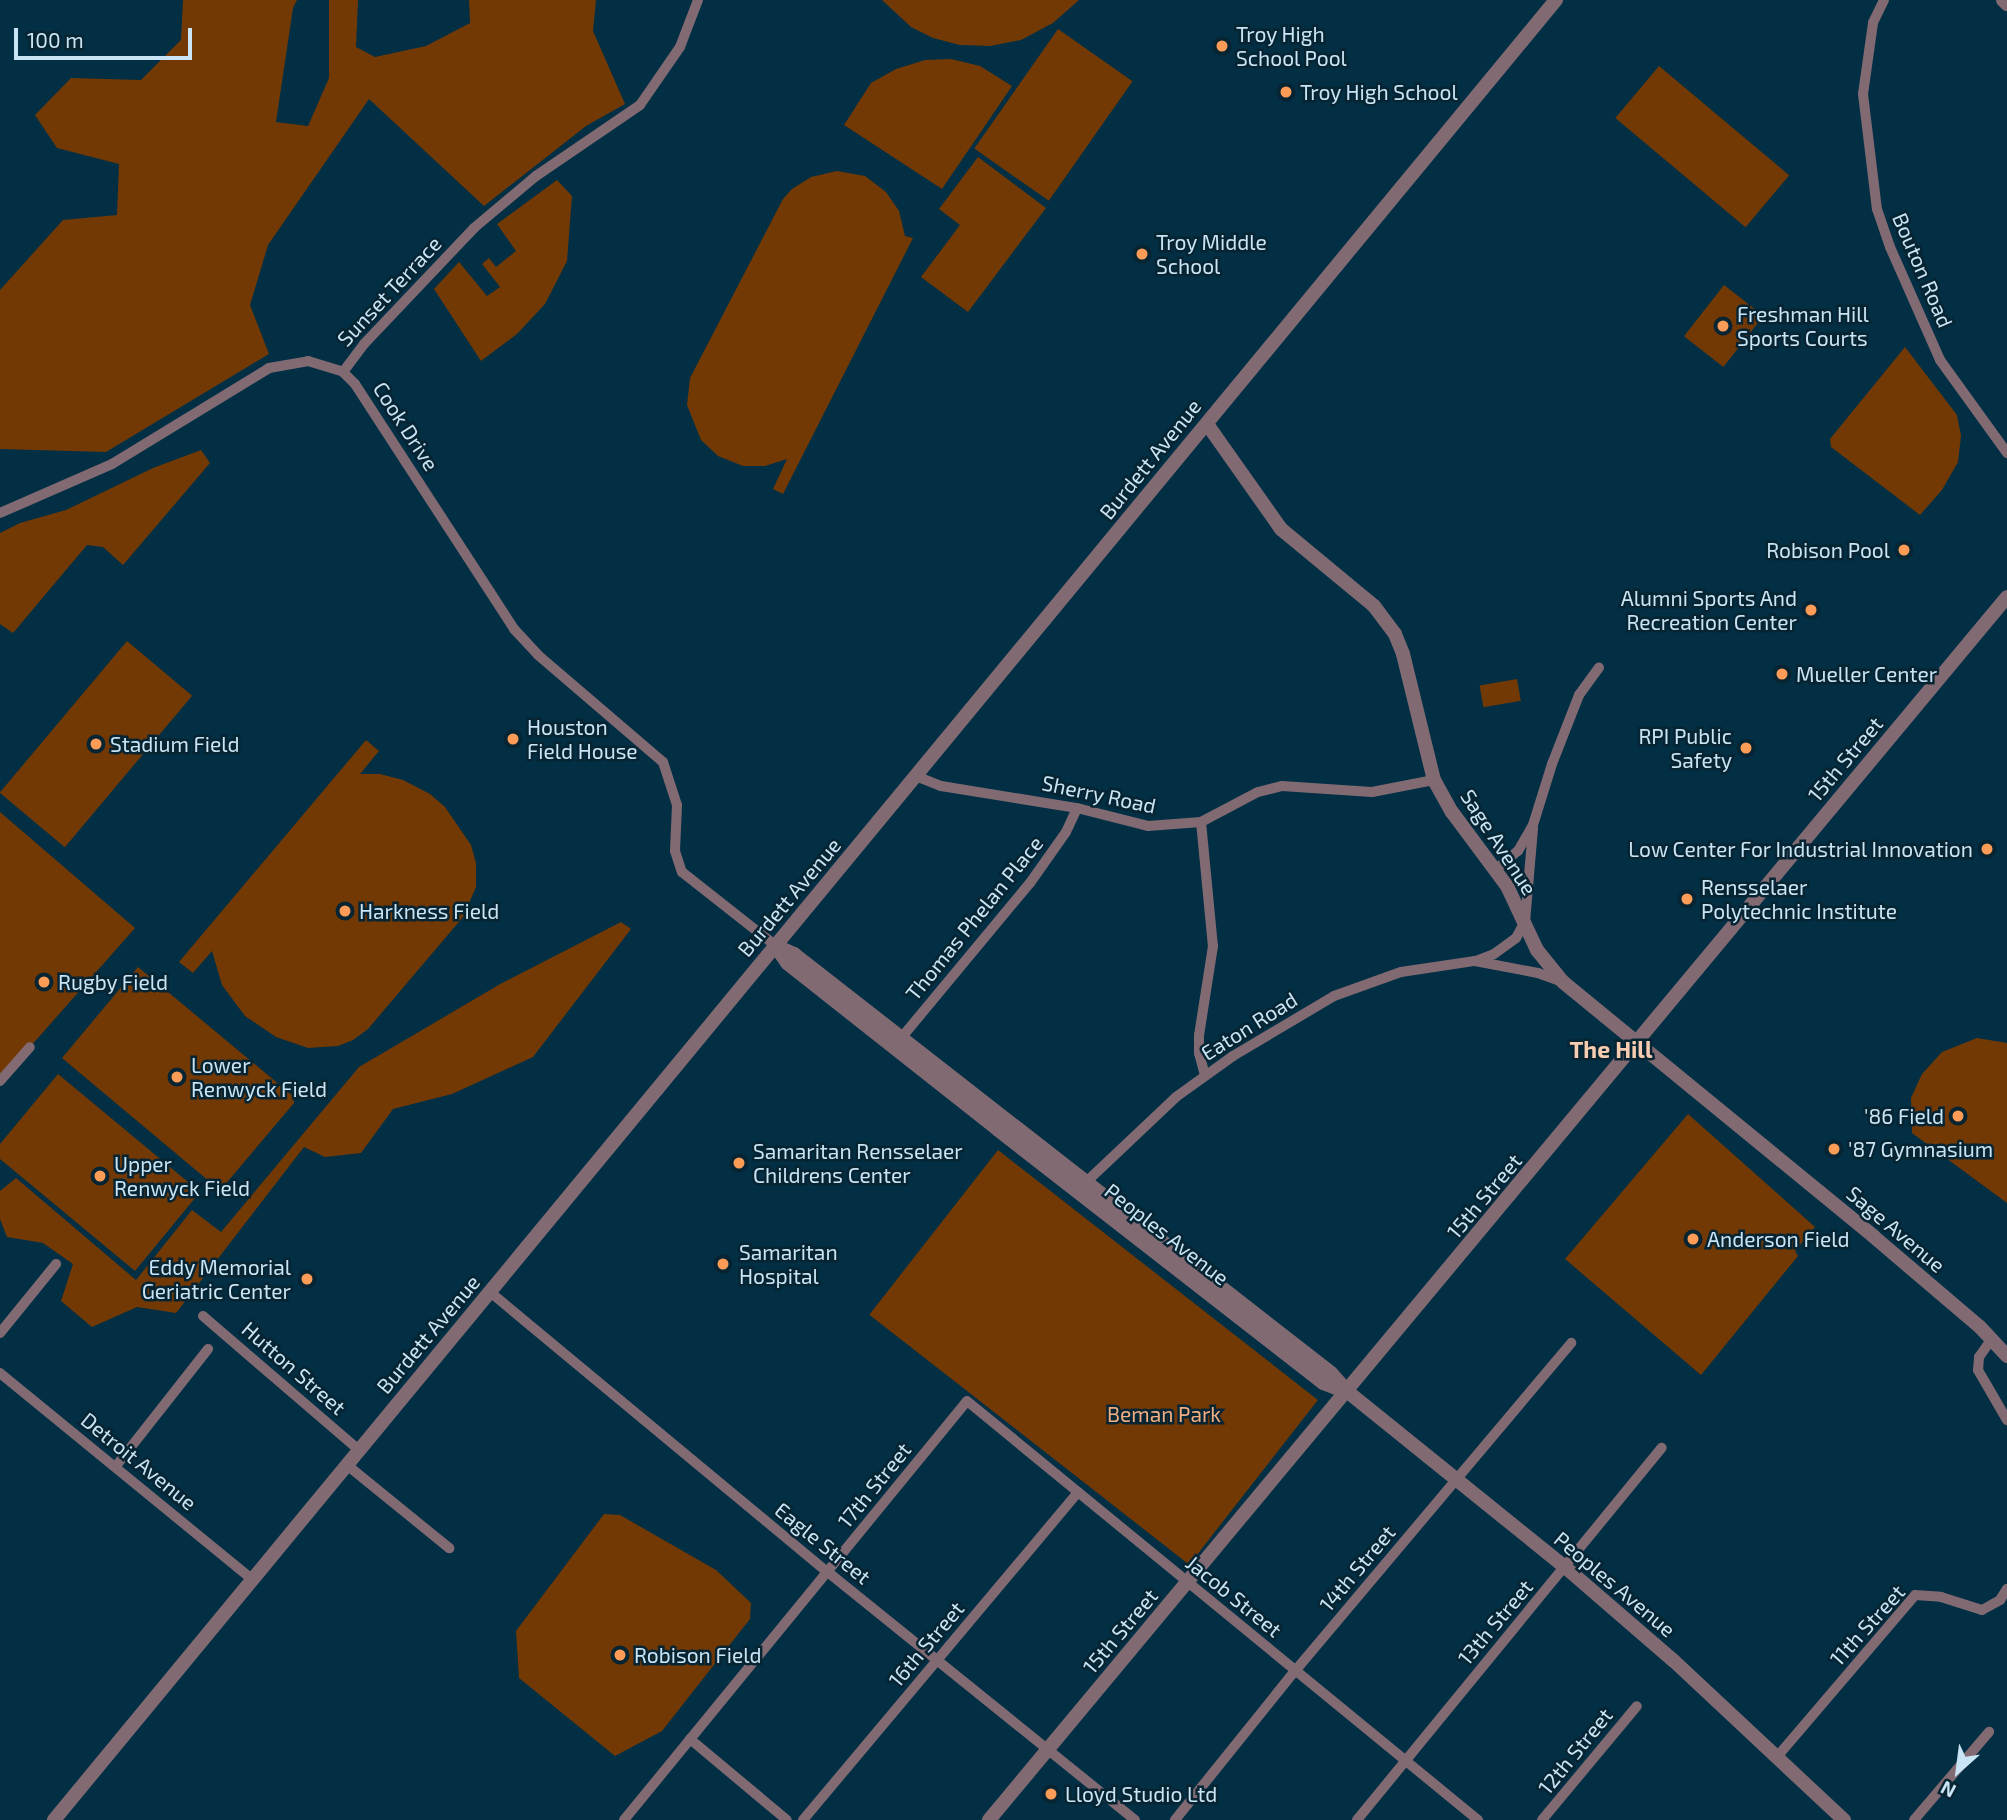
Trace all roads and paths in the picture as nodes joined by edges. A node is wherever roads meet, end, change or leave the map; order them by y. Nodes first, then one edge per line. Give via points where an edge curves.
1 (698, 0) edge
2 (1556, 0) edge
3 (1884, 0) edge
4 (2003, 0) edge
5 (2007, 4) edge
6 (343, 372) junction
7 (1207, 424) junction
8 (2007, 453) edge
9 (434, 504) joint
10 (0, 513) edge
11 (2007, 597) edge
12 (1600, 667) dead end
13 (916, 776) junction
14 (1434, 780) junction
15 (1077, 808) junction
16 (1201, 822) junction
17 (1533, 825) junction
18 (1495, 870) junction
19 (1525, 922) junction
20 (776, 946) junction
21 (1475, 961) junction
22 (1563, 982) junction
23 (1639, 1042) junction
24 (897, 1043) junction
25 (30, 1047) dead end
26 (1205, 1075) junction
27 (0, 1081) edge
28 (1083, 1186) junction
29 (56, 1264) dead end
30 (490, 1292) junction
31 (203, 1316) dead end
32 (0, 1333) edge
33 (1991, 1340) junction
34 (1571, 1343) dead end
35 (208, 1349) dead end
36 (2007, 1356) edge
37 (0, 1373) edge
38 (1348, 1392) junction
39 (967, 1401) joint
40 (2007, 1420) edge
41 (1662, 1448) dead end
42 (359, 1450) junction
43 (347, 1465) junction
44 (116, 1466) junction
45 (1456, 1480) junction
46 (1078, 1492) junction
47 (449, 1548) dead end
48 (1565, 1567) junction
49 (829, 1573) junction
50 (253, 1580) junction
51 (1188, 1583) junction
52 (2007, 1589) edge
53 (938, 1659) junction
54 (1295, 1671) junction
55 (1637, 1706) dead end
56 (1989, 1732) dead end
57 (690, 1739) junction
58 (1049, 1750) junction
59 (1776, 1758) junction
60 (1405, 1761) junction
61 (54, 1820) edge
62 (624, 1820) edge
63 (787, 1820) edge
64 (803, 1820) edge
65 (989, 1820) edge
66 (1135, 1820) edge
67 (1175, 1820) edge
68 (1357, 1820) edge
69 (1478, 1820) edge
70 (1542, 1820) edge
71 (1844, 1820) edge
72 (1914, 1820) edge

1 - 6 street, Sunset Terrace via 680,47 640,104 536,176 474,228 363,344
2 - 7 street, Burdett Avenue
3 - 8 street, Bouton Road via 1873,23 1863,94 1877,209 1940,360
4 - 5 street
6 - 9 street, Cook Drive via 355,383
6 - 10 street, Sunset Terrace via 308,361 270,368 112,464
7 - 13 street, Burdett Avenue
7 - 14 street, Sage Avenue via 1281,529 1374,606 1395,634
9 - 20 street, Peoples Avenue via 524,642 663,762 677,805 675,851 682,872
11 - 23 street, 15th Street
12 - 17 street via 1579,695
13 - 15 street, Sherry Road via 942,786
13 - 20 street, Burdett Avenue
14 - 16 street, Sherry Road via 1364,792 1282,786 1258,792
14 - 18 street, Sage Avenue
15 - 16 street, Sherry Road via 1148,826
15 - 24 street, Thomas Phelan Place via 1030,883
16 - 26 street via 1213,946 1199,1035
17 - 18 street via 1518,850
17 - 19 street
18 - 19 street, Sage Avenue
19 - 21 street, Eaton Road via 1516,938
19 - 22 street, Sage Avenue via 1537,950
20 - 24 street, Peoples Avenue via 794,954
20 - 30 street, Burdett Avenue
21 - 22 street, Eaton Road
21 - 26 street, Eaton Road via 1401,972 1334,996
22 - 23 street, Sage Avenue
23 - 33 street, Sage Avenue
23 - 38 street, 15th Street
24 - 28 street, Peoples Avenue
25 - 27 street
26 - 28 street, Eaton Road
28 - 38 street, Peoples Avenue via 1332,1373
29 - 32 street
30 - 42 street, Burdett Avenue
30 - 49 street, Eagle Street
31 - 42 street, Hutton Street
33 - 36 street, Sage Avenue
33 - 40 street via 1979,1357 1978,1370
34 - 45 street, 14th Street
35 - 44 street
37 - 44 street, Detroit Avenue
38 - 45 street, Peoples Avenue
38 - 51 street, 15th Street
39 - 46 street, Jacob Street
39 - 49 street, 17th Street
41 - 48 street, 13th Street
42 - 43 street, Burdett Avenue
43 - 47 street
43 - 50 street, Burdett Avenue
44 - 50 street, Detroit Avenue
45 - 48 street, Peoples Avenue
45 - 54 street, 14th Street
46 - 51 street, Jacob Street
46 - 53 street, 16th Street
48 - 59 street, Peoples Avenue
48 - 60 street, 13th Street
49 - 53 street, Eagle Street
49 - 57 street, 17th Street
50 - 61 street, Burdett Avenue
51 - 54 street, Jacob Street
51 - 58 street, 15th Street
52 - 59 street, 11th Street via 2000,1600 1982,1610 1941,1597 1915,1595
53 - 58 street, Eagle Street
53 - 64 street, 16th Street
54 - 60 street, Jacob Street
54 - 67 street, 14th Street
55 - 70 street, 12th Street
56 - 72 street
57 - 62 street, 17th Street
57 - 63 street
58 - 65 street, 15th Street
58 - 66 street, Eagle Street
59 - 71 street, Peoples Avenue
60 - 68 street, 13th Street
60 - 69 street, Jacob Street

